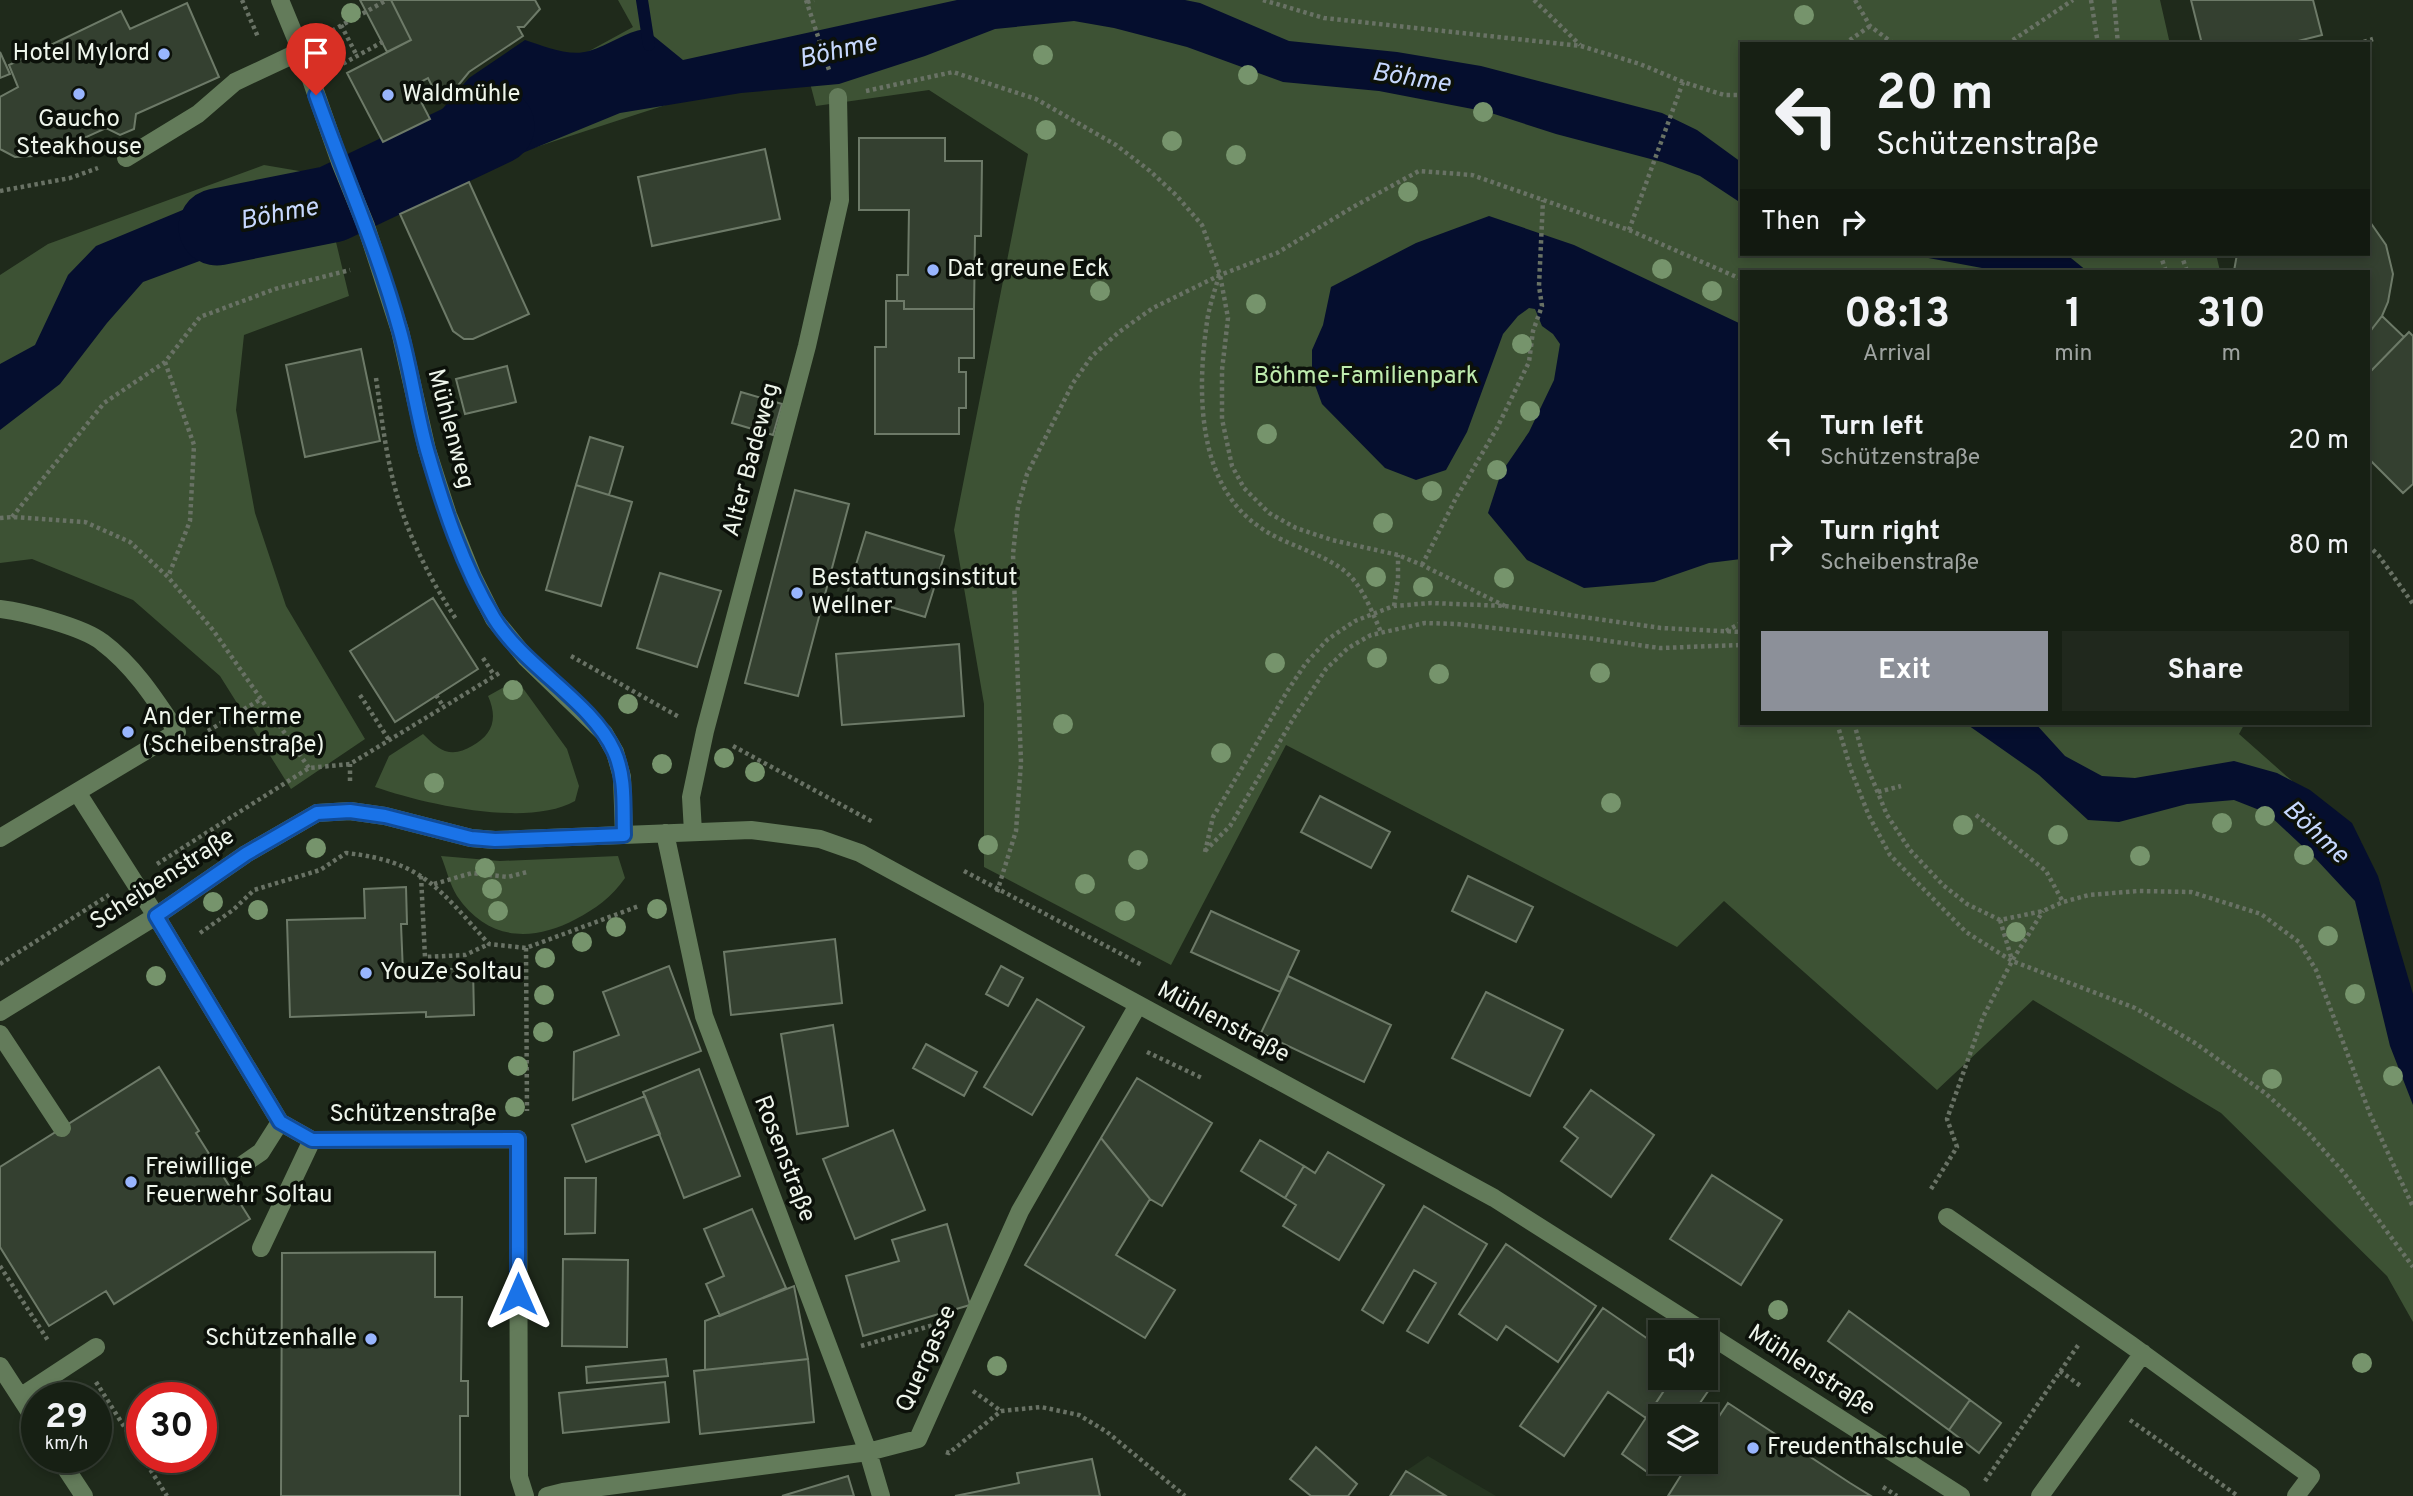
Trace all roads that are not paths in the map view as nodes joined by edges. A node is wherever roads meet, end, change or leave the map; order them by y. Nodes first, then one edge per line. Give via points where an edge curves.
1 (280, 0) edge
2 (301, 51) junction
3 (838, 97) road end
4 (126, 158) road end
5 (0, 609) edge
6 (77, 792) junction
7 (693, 832) junction
8 (664, 833) junction
9 (624, 835) junction
10 (0, 838) edge
11 (156, 916) junction
12 (1138, 1005) junction
13 (0, 1012) edge
14 (0, 1034) edge
15 (280, 1122) junction
16 (62, 1128) dead end
17 (312, 1140) junction
18 (238, 1168) dead end
19 (1947, 1217) dead end
20 (261, 1248) dead end
21 (1686, 1320) edge
22 (1718, 1340) edge
23 (96, 1347) dead end
24 (2143, 1353) junction
25 (0, 1366) edge
26 (20, 1396) joint
27 (868, 1452) junction
28 (69, 1473) edge
29 (84, 1496) edge
30 (525, 1496) edge
31 (547, 1496) edge
32 (881, 1496) edge
33 (1961, 1496) edge
34 (2040, 1496) edge
35 (2297, 1496) edge

1 - 2 street, Mühlenweg
2 - 4 street via 236,82 198,114
2 - 9 street, Mühlenweg via 366,226 400,331 427,450 473,577 495,619 526,658 604,733 622,777
3 - 7 street, Alter Badeweg via 840,200 807,346 705,731 691,797
5 - 6 street via 50,619 100,640 146,684 177,732
6 - 10 street
6 - 11 street, Schützenstraße
7 - 8 street, Scheibenstraße
7 - 12 street, Mühlenstraße via 785,833 860,853
8 - 9 street, Scheibenstraße
8 - 27 street, Rosenstraße via 705,1016
9 - 11 street, Scheibenstraße via 495,840 385,816 317,813 246,854
11 - 13 street, Scheibenstraße
11 - 15 street, Schützenstraße
12 - 21 street, Mühlenstraße via 1494,1198
12 - 27 street, Quergasse via 1020,1211 918,1439
14 - 16 street
15 - 17 street, Schützenstraße
15 - 18 street via 261,1152
17 - 20 street
17 - 30 street, Schützenstraße via 518,1139 519,1477
19 - 24 street
22 - 33 street, Mühlenstraße
23 - 26 street
24 - 34 street
24 - 35 street via 2311,1476
25 - 26 street
27 - 31 street, Quergasse
27 - 32 street, Rosenstraße
28 - 29 street

